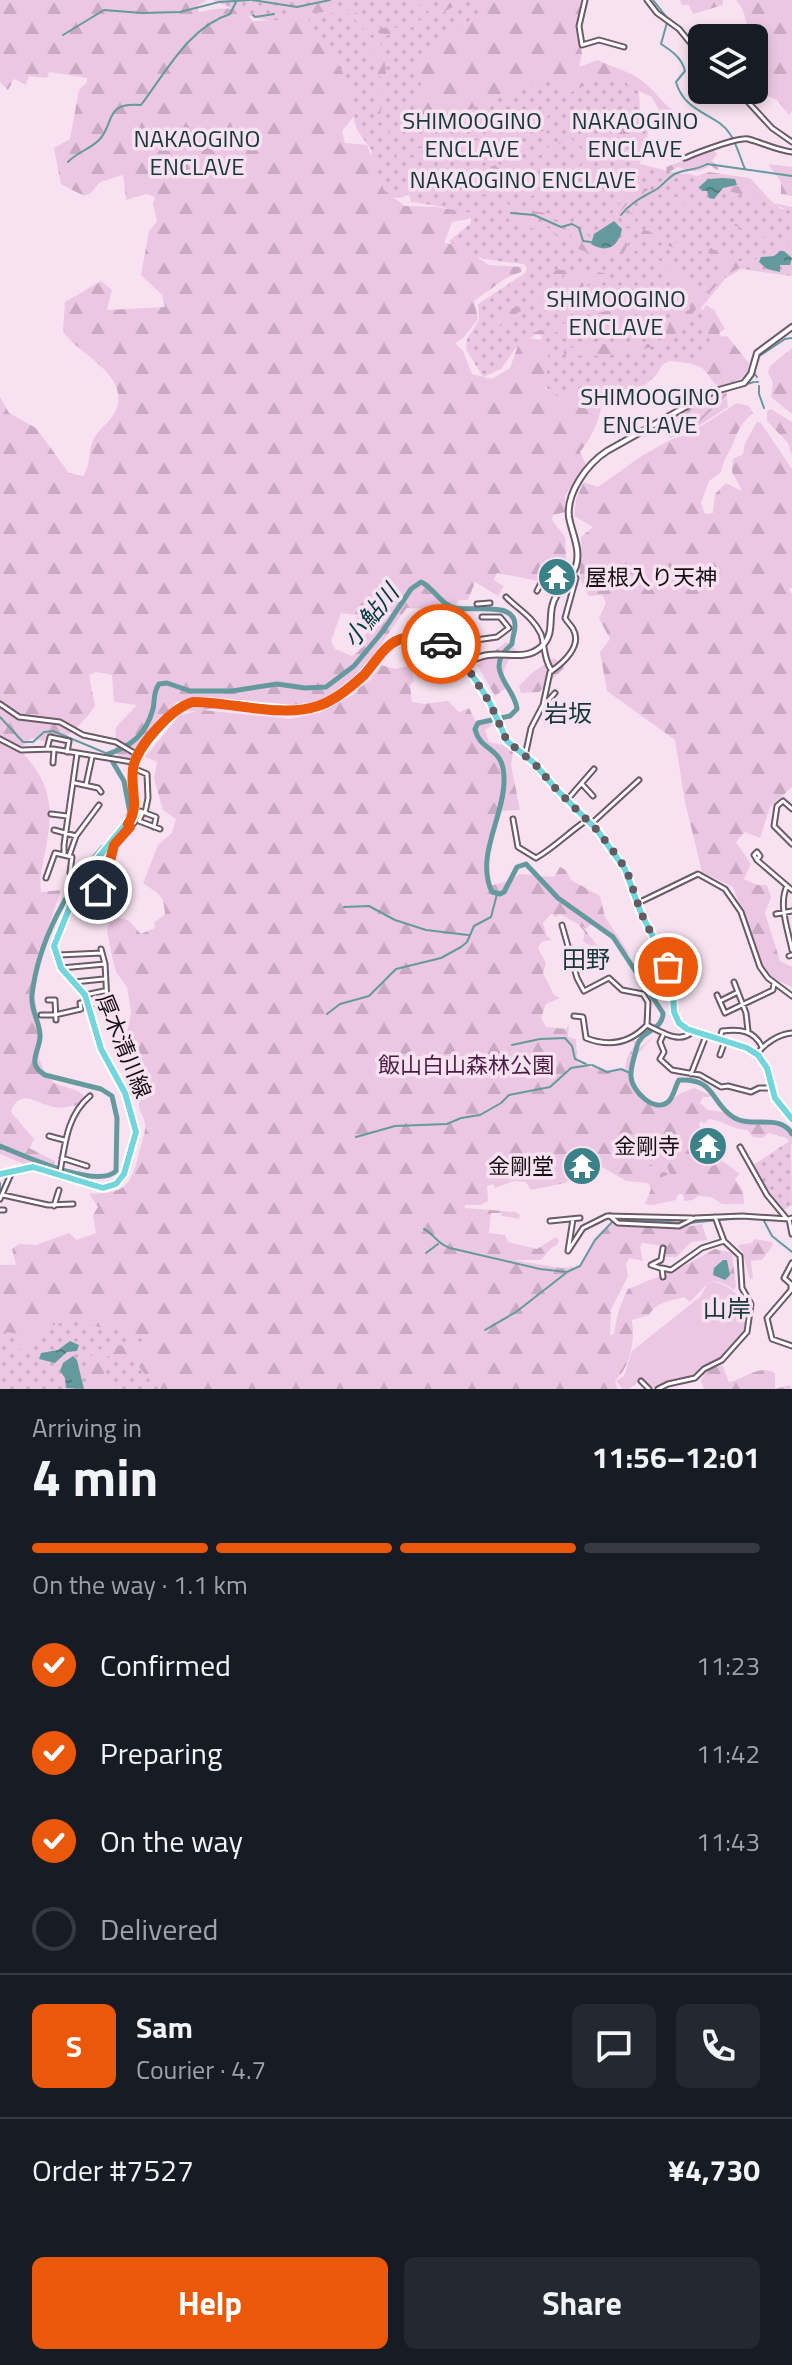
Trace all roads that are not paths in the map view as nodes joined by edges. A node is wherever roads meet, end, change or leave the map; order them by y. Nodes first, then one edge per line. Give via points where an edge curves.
1 (585, 0) edge
2 (647, 0) edge
3 (688, 42) edge
4 (624, 47) dead end
5 (750, 104) edge
6 (792, 142) edge
7 (792, 152) edge
8 (685, 158) dead end
9 (792, 327) edge
10 (572, 575) junction
11 (561, 588) junction
12 (537, 591) dead end
13 (506, 597) dead end
14 (490, 603) dead end
15 (480, 604) dead end
16 (483, 617) dead end
17 (459, 626) dead end
18 (446, 628) dead end
19 (443, 645) junction
20 (544, 645) junction
21 (455, 652) junction
22 (472, 657) junction
23 (465, 664) junction
24 (552, 671) junction
25 (555, 693) dead end
26 (0, 704) edge
27 (543, 705) junction
28 (0, 739) edge
29 (47, 749) junction
30 (54, 750) junction
31 (67, 752) junction
32 (134, 752) junction
33 (77, 754) junction
34 (525, 756) junction
35 (94, 757) junction
36 (53, 763) dead end
37 (133, 765) junction
38 (594, 769) dead end
39 (639, 780) dead end
40 (74, 782) junction
41 (582, 784) junction
42 (86, 785) junction
43 (101, 792) dead end
44 (593, 796) dead end
45 (567, 800) junction
46 (99, 805) dead end
47 (792, 809) edge
48 (144, 812) junction
49 (51, 814) dead end
50 (68, 817) junction
51 (513, 819) dead end
52 (589, 822) junction
53 (129, 825) junction
54 (154, 827) junction
55 (160, 829) dead end
56 (54, 830) dead end
57 (65, 832) junction
58 (76, 836) junction
59 (792, 844) edge
60 (64, 845) junction
61 (55, 853) junction
62 (66, 856) junction
63 (757, 860) dead end
64 (764, 868) junction
65 (760, 874) dead end
66 (123, 875) dead end
67 (46, 878) dead end
68 (80, 879) junction
69 (103, 882) junction
70 (787, 886) junction
71 (792, 890) edge
72 (114, 896) junction
73 (72, 897) junction
74 (122, 902) dead end
75 (638, 903) junction
76 (792, 911) edge
77 (784, 912) junction
78 (776, 914) dead end
79 (109, 918) dead end
80 (562, 925) dead end
81 (790, 929) edge
82 (790, 939) junction
83 (782, 940) dead end
84 (791, 950) edge
85 (55, 956) junction
86 (105, 964) junction
87 (61, 968) junction
88 (104, 979) junction
89 (74, 982) junction
90 (734, 982) dead end
91 (775, 982) junction
92 (105, 990) junction
93 (738, 992) junction
94 (717, 995) dead end
95 (792, 996) edge
96 (48, 1000) dead end
97 (87, 1001) junction
98 (720, 1001) junction
99 (743, 1005) junction
100 (41, 1015) dead end
101 (574, 1016) dead end
102 (55, 1018) junction
103 (648, 1026) junction
104 (693, 1031) junction
105 (748, 1031) junction
106 (664, 1033) junction
107 (792, 1033) edge
108 (706, 1035) junction
109 (722, 1040) junction
110 (760, 1051) junction
111 (720, 1055) dead end
112 (691, 1074) junction
113 (771, 1088) junction
114 (90, 1096) dead end
115 (792, 1119) edge
116 (49, 1136) dead end
117 (64, 1140) junction
118 (740, 1147) dead end
119 (62, 1159) junction
120 (87, 1166) dead end
121 (10, 1171) junction
122 (59, 1173) junction
123 (0, 1174) edge
124 (59, 1190) dead end
125 (2, 1197) edge
126 (73, 1204) dead end
127 (54, 1206) junction
128 (610, 1216) junction
129 (715, 1217) junction
130 (580, 1218) dead end
131 (695, 1218) junction
132 (790, 1218) edge
133 (573, 1219) junction
134 (550, 1221) dead end
135 (792, 1234) edge
136 (724, 1241) junction
137 (663, 1248) dead end
138 (792, 1263) edge
139 (663, 1269) junction
140 (663, 1277) dead end
141 (792, 1346) edge
142 (641, 1381) dead end
143 (647, 1388) edge
144 (658, 1389) edge

1 - 4 street via 579,26 582,45 599,40
2 - 3 street
5 - 6 street
7 - 8 street via 746,139
9 - 10 street via 757,353 746,381 712,392 592,463 570,503 577,556
10 - 11 street
10 - 24 street via 576,578 565,618 575,637 566,660
11 - 12 street via 542,581
11 - 20 street via 552,603 551,631
13 - 20 street via 525,611
14 - 15 street
16 - 22 street via 500,617 509,628 497,637 476,638
17 - 21 street
18 - 19 street
19 - 21 main road
19 - 32 main road via 398,640 346,690 310,708 187,704
20 - 22 street via 532,653
20 - 24 street
21 - 23 main road
22 - 23 street
23 - 34 main road via 510,744
24 - 27 street
25 - 27 street
26 - 32 street via 19,717 60,722
27 - 34 street via 532,724
28 - 29 street via 21,750
29 - 30 street
29 - 31 street via 50,737 69,741
30 - 31 street
30 - 36 street
31 - 33 street
32 - 37 main road
33 - 35 street
33 - 40 street
34 - 45 main road
35 - 37 street
35 - 42 street
37 - 48 street via 147,774
37 - 53 main road via 135,807
38 - 41 street
39 - 52 street
40 - 42 street
40 - 50 street
41 - 44 street
41 - 45 street
42 - 43 street
45 - 52 main road
46 - 58 street
47 - 59 street via 783,801 777,806 774,826
48 - 53 street
48 - 54 street via 156,817
48 - 54 street via 139,821
49 - 50 street
50 - 57 street
51 - 52 street via 518,847 536,858
52 - 75 main road via 625,869
53 - 68 main road
53 - 69 street via 114,845
54 - 55 street
56 - 57 street
57 - 58 street
57 - 60 street
58 - 62 street
60 - 61 street
60 - 62 street
61 - 62 street
61 - 67 street
62 - 68 street via 72,857 70,873
63 - 64 street
64 - 65 street
64 - 70 street
66 - 72 street
68 - 73 main road
69 - 72 street
69 - 73 street via 93,900
70 - 71 street
70 - 77 street
72 - 74 street
72 - 79 street via 116,913
73 - 85 main road via 55,939
75 - 91 street via 698,874 725,889 741,912 760,967
75 - 104 main road via 672,974 676,1018
76 - 77 street
77 - 78 street
77 - 81 street
80 - 103 street via 584,991 609,978 622,990 643,994
81 - 82 street
82 - 83 street
82 - 84 street
85 - 86 street via 101,951
85 - 87 main road, 厚木清川線
86 - 87 street
86 - 88 street
87 - 89 main road, 厚木清川線
88 - 89 street
88 - 92 street
89 - 97 main road, 厚木清川線
90 - 93 street
91 - 95 street
91 - 99 street via 773,990
92 - 97 street
92 - 97 street via 109,1001
93 - 98 street
93 - 99 street
94 - 98 street
96 - 102 street via 55,1000
97 - 102 street via 80,1003 81,1009
97 - 122 main road, 厚木清川線 via 101,1049 125,1093 135,1139 116,1184 103,1188
98 - 99 street via 725,1013
99 - 105 street
100 - 102 street
101 - 103 street via 583,1017 586,1038 603,1044 614,1045
103 - 106 street
104 - 106 street via 683,1038
104 - 108 main road
105 - 109 street via 722,1031
105 - 110 street
106 - 112 street via 660,1060
107 - 110 street
108 - 109 main road
108 - 112 street
109 - 110 main road
109 - 111 street
110 - 113 main road
112 - 113 street via 721,1087 751,1092
113 - 115 main road
114 - 117 street via 77,1107
116 - 117 street
117 - 119 street
118 - 132 street via 767,1195
119 - 120 street
119 - 122 street
121 - 122 main road, 厚木清川線 via 33,1167
121 - 123 main road, 厚木清川線
121 - 125 street
124 - 127 street
125 - 127 street
126 - 127 street
128 - 131 street
128 - 131 street via 618,1223 679,1226
128 - 133 street via 583,1228 568,1251
129 - 131 street
129 - 132 street
129 - 136 street
130 - 133 street
132 - 135 street
133 - 134 street
136 - 139 street via 702,1248 671,1270
136 - 144 street via 740,1256 742,1288 751,1304 749,1328 722,1360 692,1380
137 - 139 street via 661,1260 651,1265
138 - 141 street via 784,1278 791,1290 767,1318 772,1339
139 - 140 street
142 - 143 street

